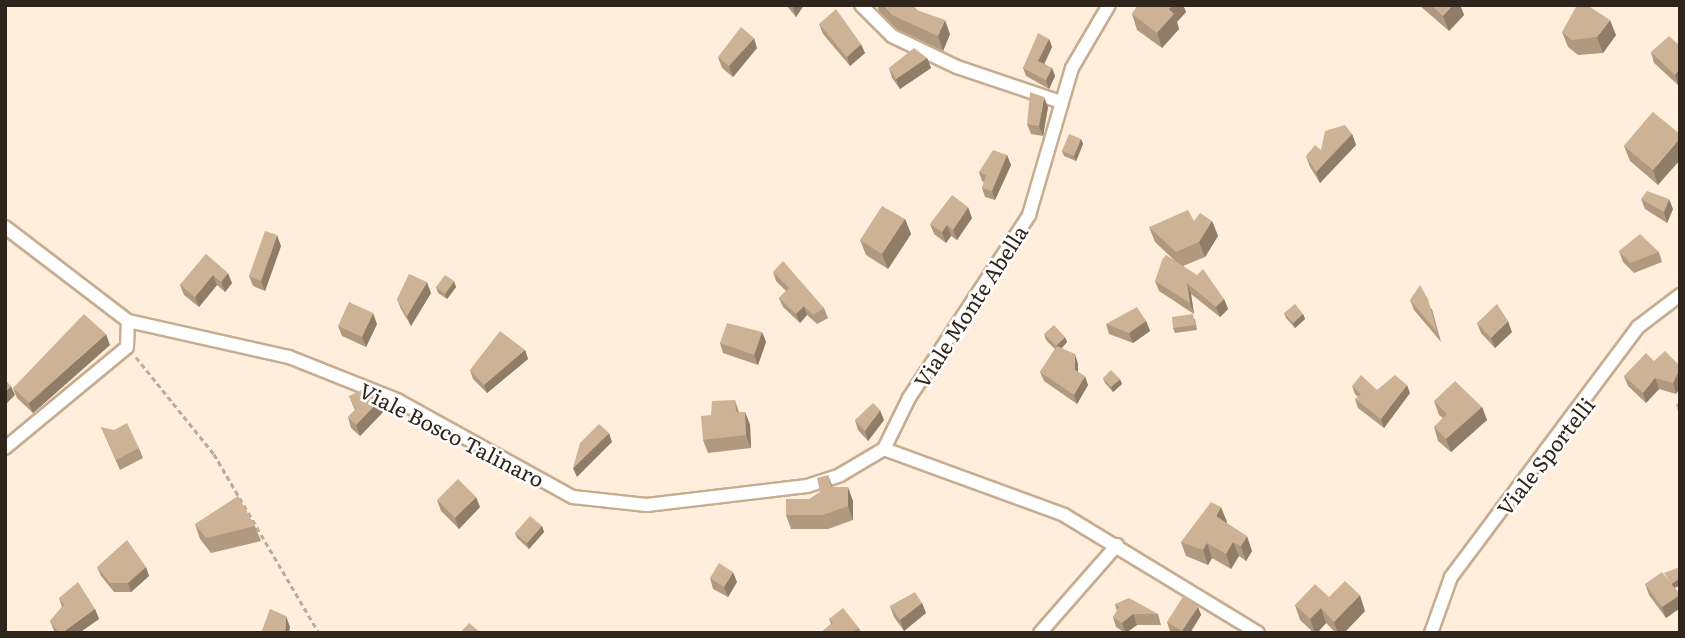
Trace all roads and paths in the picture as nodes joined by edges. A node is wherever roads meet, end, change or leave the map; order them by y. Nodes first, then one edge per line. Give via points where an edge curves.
1 (861, 5) edge
2 (1109, 5) edge
3 (1061, 102) junction
4 (5, 227) edge
5 (1680, 295) edge
6 (128, 321) junction
7 (127, 346) junction
8 (5, 448) edge
9 (884, 449) junction
10 (1117, 545) junction
11 (319, 633) edge
12 (1040, 633) edge
13 (1258, 633) edge
14 (1431, 633) edge

1 - 3 street via 892,36 946,62
2 - 3 street, Viale Monte Abella via 1072,68
3 - 9 street, Viale Monte Abella via 1029,215 909,398
4 - 6 street, Viale Bosco Talinaro
5 - 14 street, Viale Sportelli via 1638,327 1451,577
6 - 7 street
6 - 9 street, Viale Bosco Talinaro via 289,357 397,400 573,496 646,505 807,486
7 - 8 street
7 - 11 path via 214,454
9 - 10 street via 1064,515
10 - 12 street
10 - 13 street

